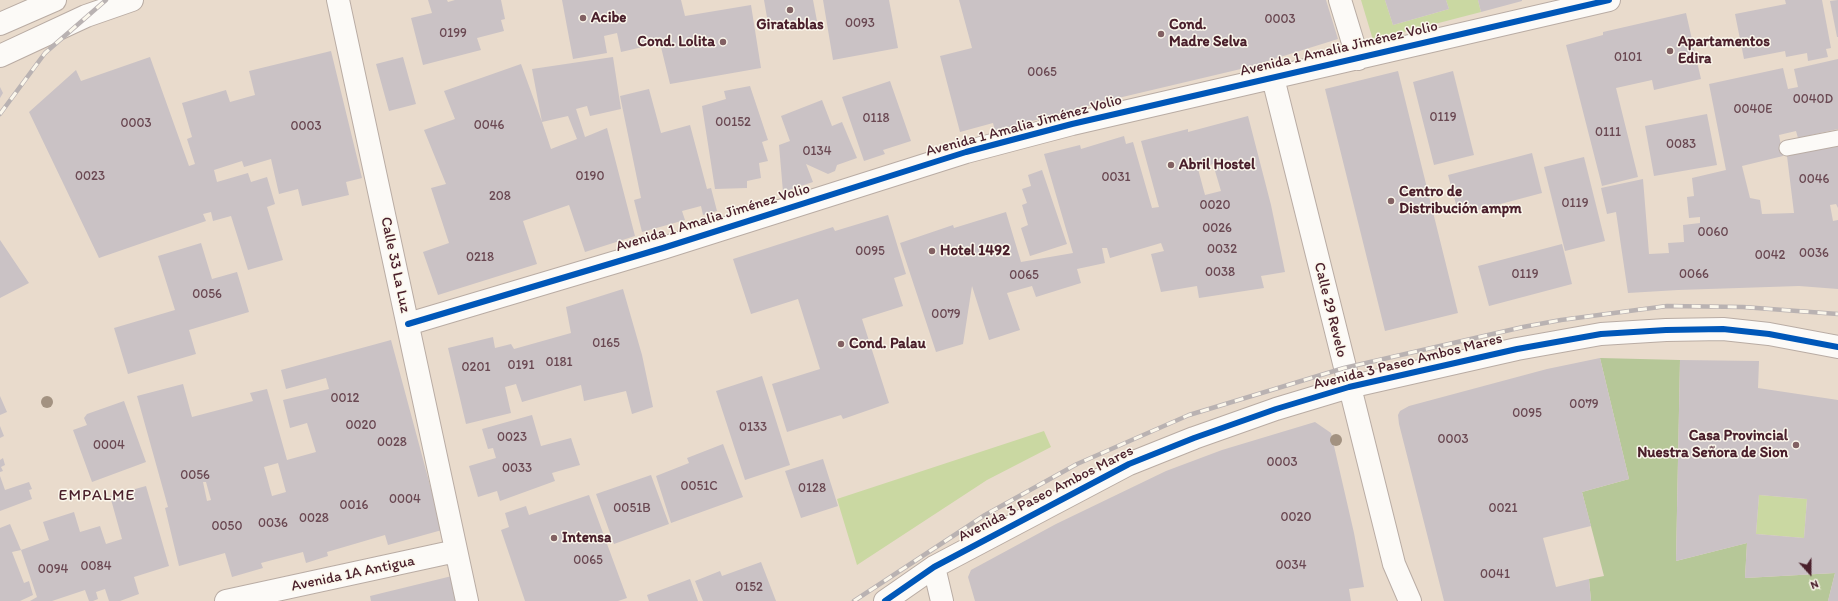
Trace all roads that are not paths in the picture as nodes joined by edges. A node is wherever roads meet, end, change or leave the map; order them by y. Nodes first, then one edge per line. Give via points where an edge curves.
1 (55, 0) edge
2 (132, 0) edge
3 (338, 0) edge
4 (1340, 0) edge
5 (1609, 0) edge
6 (0, 24) edge
7 (0, 56) edge
8 (1358, 59) junction
9 (1273, 78) junction
10 (1838, 138) edge
11 (1787, 148) dead end
12 (408, 324) junction
13 (1838, 346) edge
14 (1349, 388) junction
15 (456, 551) junction
16 (1394, 564) junction
17 (934, 567) junction
18 (226, 601) edge
19 (467, 601) edge
20 (885, 601) edge
21 (942, 601) edge
22 (1393, 601) edge
23 (1410, 601) edge

1 - 6 main road
2 - 7 main road via 86,16
3 - 12 main road, Calle 33 La Luz
4 - 8 main road
5 - 8 main road, Avenida 1 Amalia Jiménez Volio
8 - 9 main road, Avenida 1 Amalia Jiménez Volio
9 - 12 main road, Avenida 1 Amalia Jiménez Volio via 1072,124 966,152 670,246
9 - 14 main road, Calle 29 Revelo
10 - 11 lane
12 - 15 main road, Calle 33 La Luz
13 - 14 main road, Avenida 3 Paseo Ambos Mares via 1723,329 1600,334 1517,349
14 - 16 main road, Calle 29 Revelo
14 - 17 main road, Avenida 3 Paseo Ambos Mares via 1276,409 1129,464
15 - 18 main road, Avenida 1A Antigua
15 - 19 main road, Calle 33 La Luz
16 - 22 main road
16 - 23 main road
17 - 20 main road, Avenida 3 Paseo Ambos Mares
17 - 21 main road

